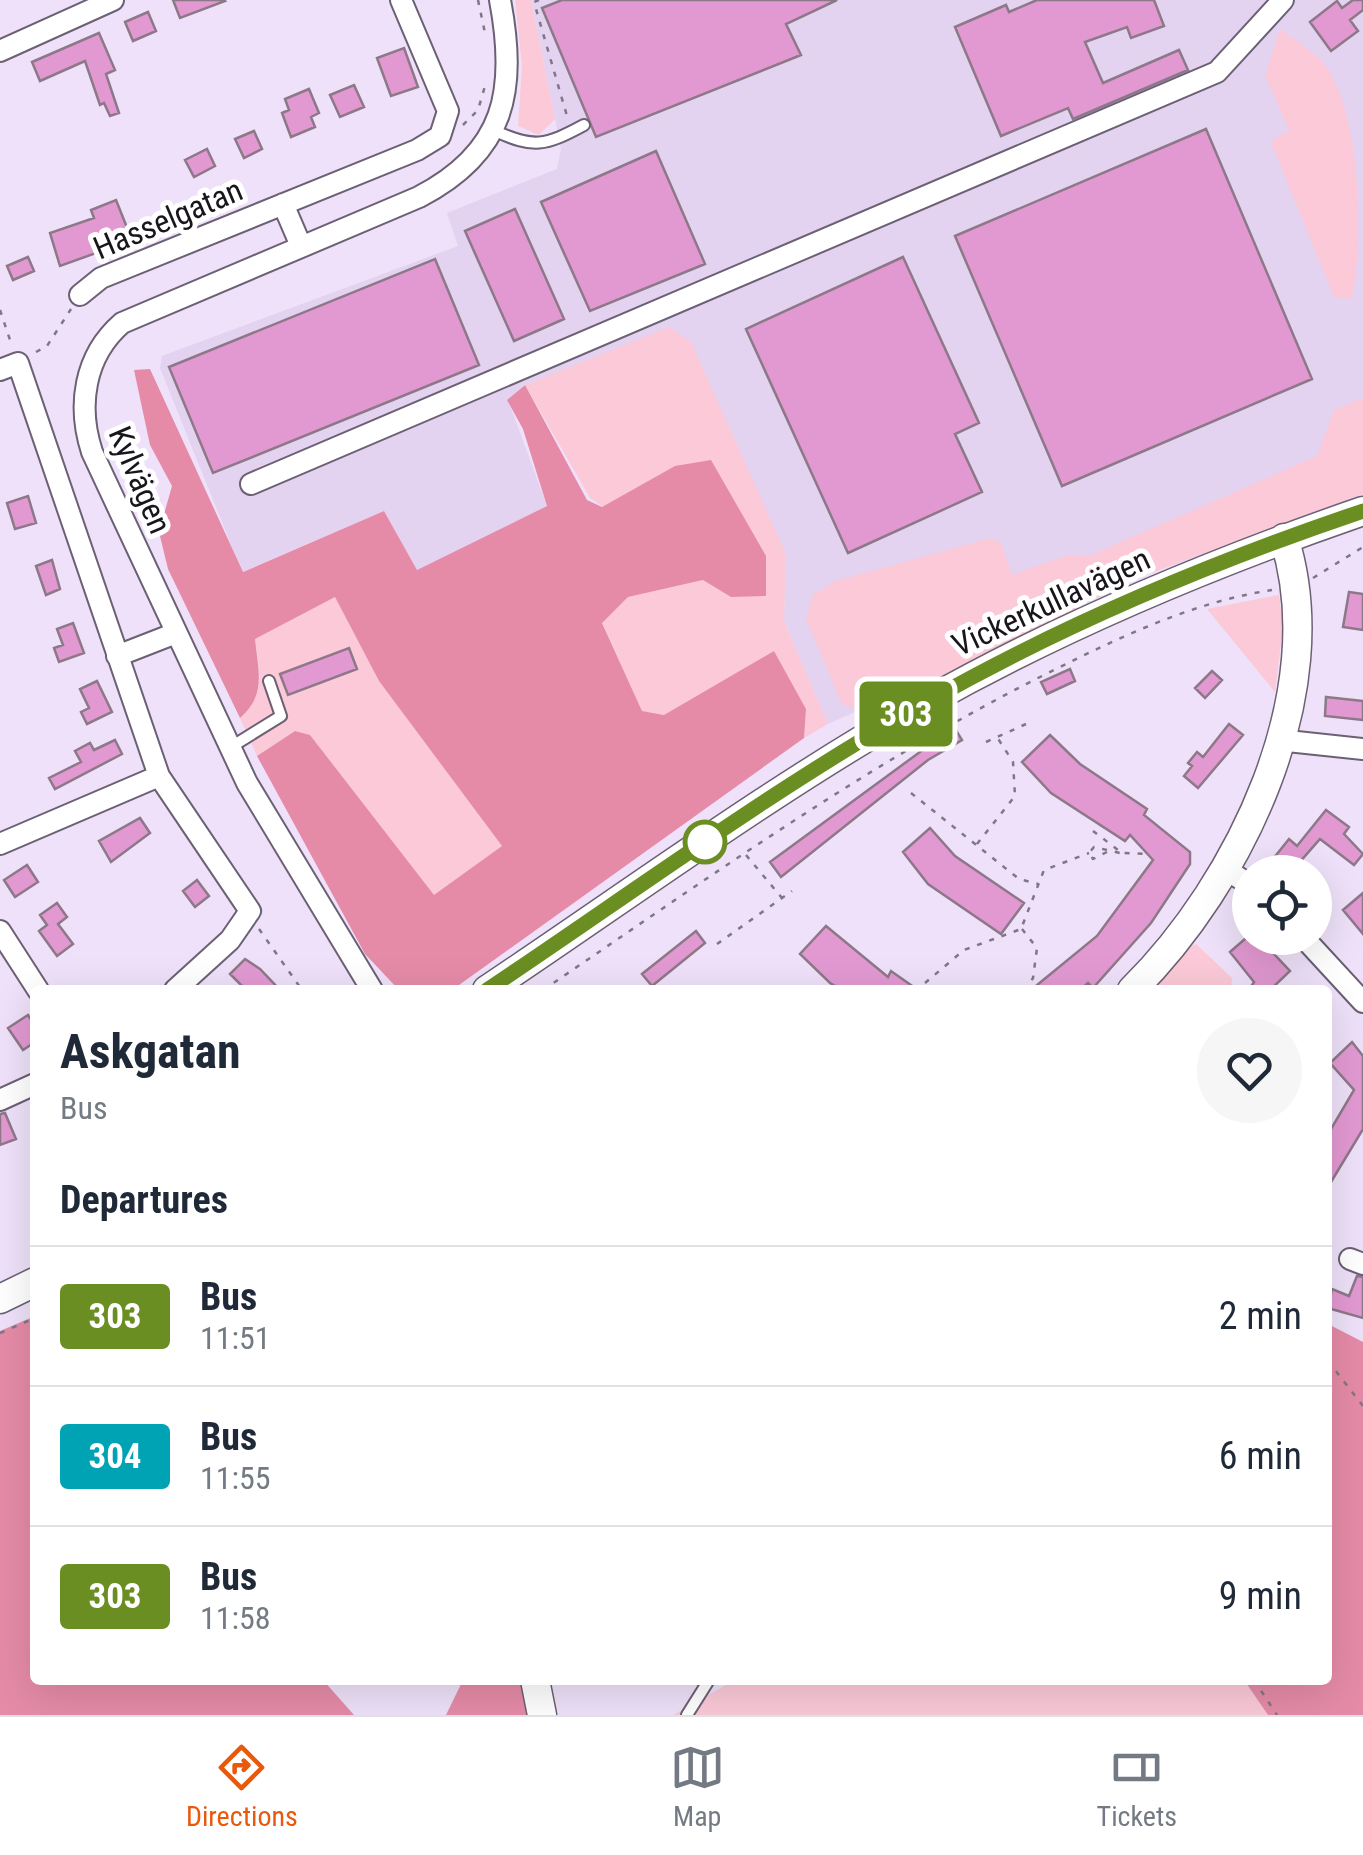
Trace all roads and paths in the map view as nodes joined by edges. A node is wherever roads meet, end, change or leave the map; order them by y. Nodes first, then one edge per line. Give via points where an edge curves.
1 (113, 0) edge
2 (401, 0) edge
3 (478, 0) edge
4 (500, 0) edge
5 (539, 0) edge
6 (1283, 0) edge
7 (486, 44) dead end
8 (0, 51) edge
9 (486, 83) dead end
10 (584, 125) dead end
11 (446, 127) junction
12 (493, 130) junction
13 (571, 132) junction
14 (284, 204) junction
15 (301, 246) junction
16 (80, 296) joint
17 (0, 310) edge
18 (9, 366) edge
19 (251, 484) dead end
20 (1363, 511) edge
21 (1284, 538) junction
22 (1363, 547) edge
23 (1295, 585) junction
24 (176, 633) junction
25 (117, 656) junction
26 (269, 681) dead end
27 (1026, 724) dead end
28 (997, 737) junction
29 (1278, 740) junction
30 (986, 742) dead end
31 (230, 748) junction
32 (1363, 749) edge
33 (159, 776) junction
34 (911, 793) dead end
35 (1093, 830) dead end
36 (0, 844) edge
37 (976, 844) junction
38 (718, 852) dead end
39 (1107, 852) junction
40 (1122, 853) junction
41 (746, 854) junction
42 (1089, 854) junction
43 (1146, 854) dead end
44 (1245, 855) edge
45 (729, 864) junction
46 (1038, 884) junction
47 (1232, 884) edge
48 (792, 891) dead end
49 (782, 898) junction
50 (249, 916) junction
51 (1021, 928) junction
52 (0, 931) edge
53 (716, 944) dead end
54 (1320, 955) edge
55 (925, 983) dead end
56 (35, 985) edge
57 (180, 985) edge
58 (298, 985) edge
59 (369, 985) edge
60 (494, 985) edge
61 (550, 985) edge
62 (1029, 985) edge
63 (1136, 985) edge
64 (1363, 1002) edge
65 (30, 1086) edge
66 (0, 1100) edge
67 (30, 1284) edge
68 (0, 1299) edge
69 (30, 1320) edge
70 (0, 1334) edge
71 (1332, 1366) edge
72 (1363, 1406) edge
73 (536, 1685) edge
74 (706, 1685) edge
75 (1257, 1685) edge
76 (542, 1715) edge
77 (687, 1715) edge
78 (1277, 1715) edge

1 - 8 street
2 - 11 street via 448,111
3 - 7 path
4 - 12 street, Kylvägen via 510,66
5 - 13 path via 534,2
6 - 19 street via 1217,72
9 - 11 path via 472,119
10 - 13 lane
11 - 14 street, Hasselgatan via 417,150
12 - 13 lane via 530,145
12 - 15 street, Kylvägen via 448,182
14 - 15 street, Hasselgatan
14 - 16 street, Hasselgatan via 101,278
15 - 24 street, Kylvägen via 122,323 104,343 86,386 83,419 92,452
16 - 18 path via 47,346
17 - 18 path
18 - 25 street
20 - 21 main road, Vickerkullavägen
21 - 23 main road
21 - 60 main road, Vickerkullavägen via 1104,611 926,702
22 - 23 path
23 - 29 main road via 1295,651
23 - 41 path via 1183,611 1090,652 907,750
24 - 25 street
24 - 31 street, Kylvägen
25 - 33 street
26 - 31 lane via 282,716
27 - 28 path
28 - 30 path
28 - 37 path via 1013,762 1015,796
29 - 32 street
29 - 44 main road
31 - 59 street, Kylvägen
33 - 36 street
33 - 50 street
34 - 37 path
35 - 40 path
37 - 46 path via 1019,879
38 - 45 path
39 - 40 path
39 - 42 path via 1094,847
39 - 42 path via 1093,860
40 - 43 path
41 - 45 path
41 - 49 path
42 - 46 path via 1057,862
45 - 61 path
46 - 51 path
47 - 63 main road
48 - 49 path
49 - 53 path
50 - 57 street
50 - 58 path
51 - 55 path via 964,950
51 - 62 path via 1037,948
52 - 56 street
54 - 64 street
65 - 66 street
67 - 68 main road
69 - 70 path
71 - 72 path
73 - 76 main road
74 - 77 lane
75 - 78 path

